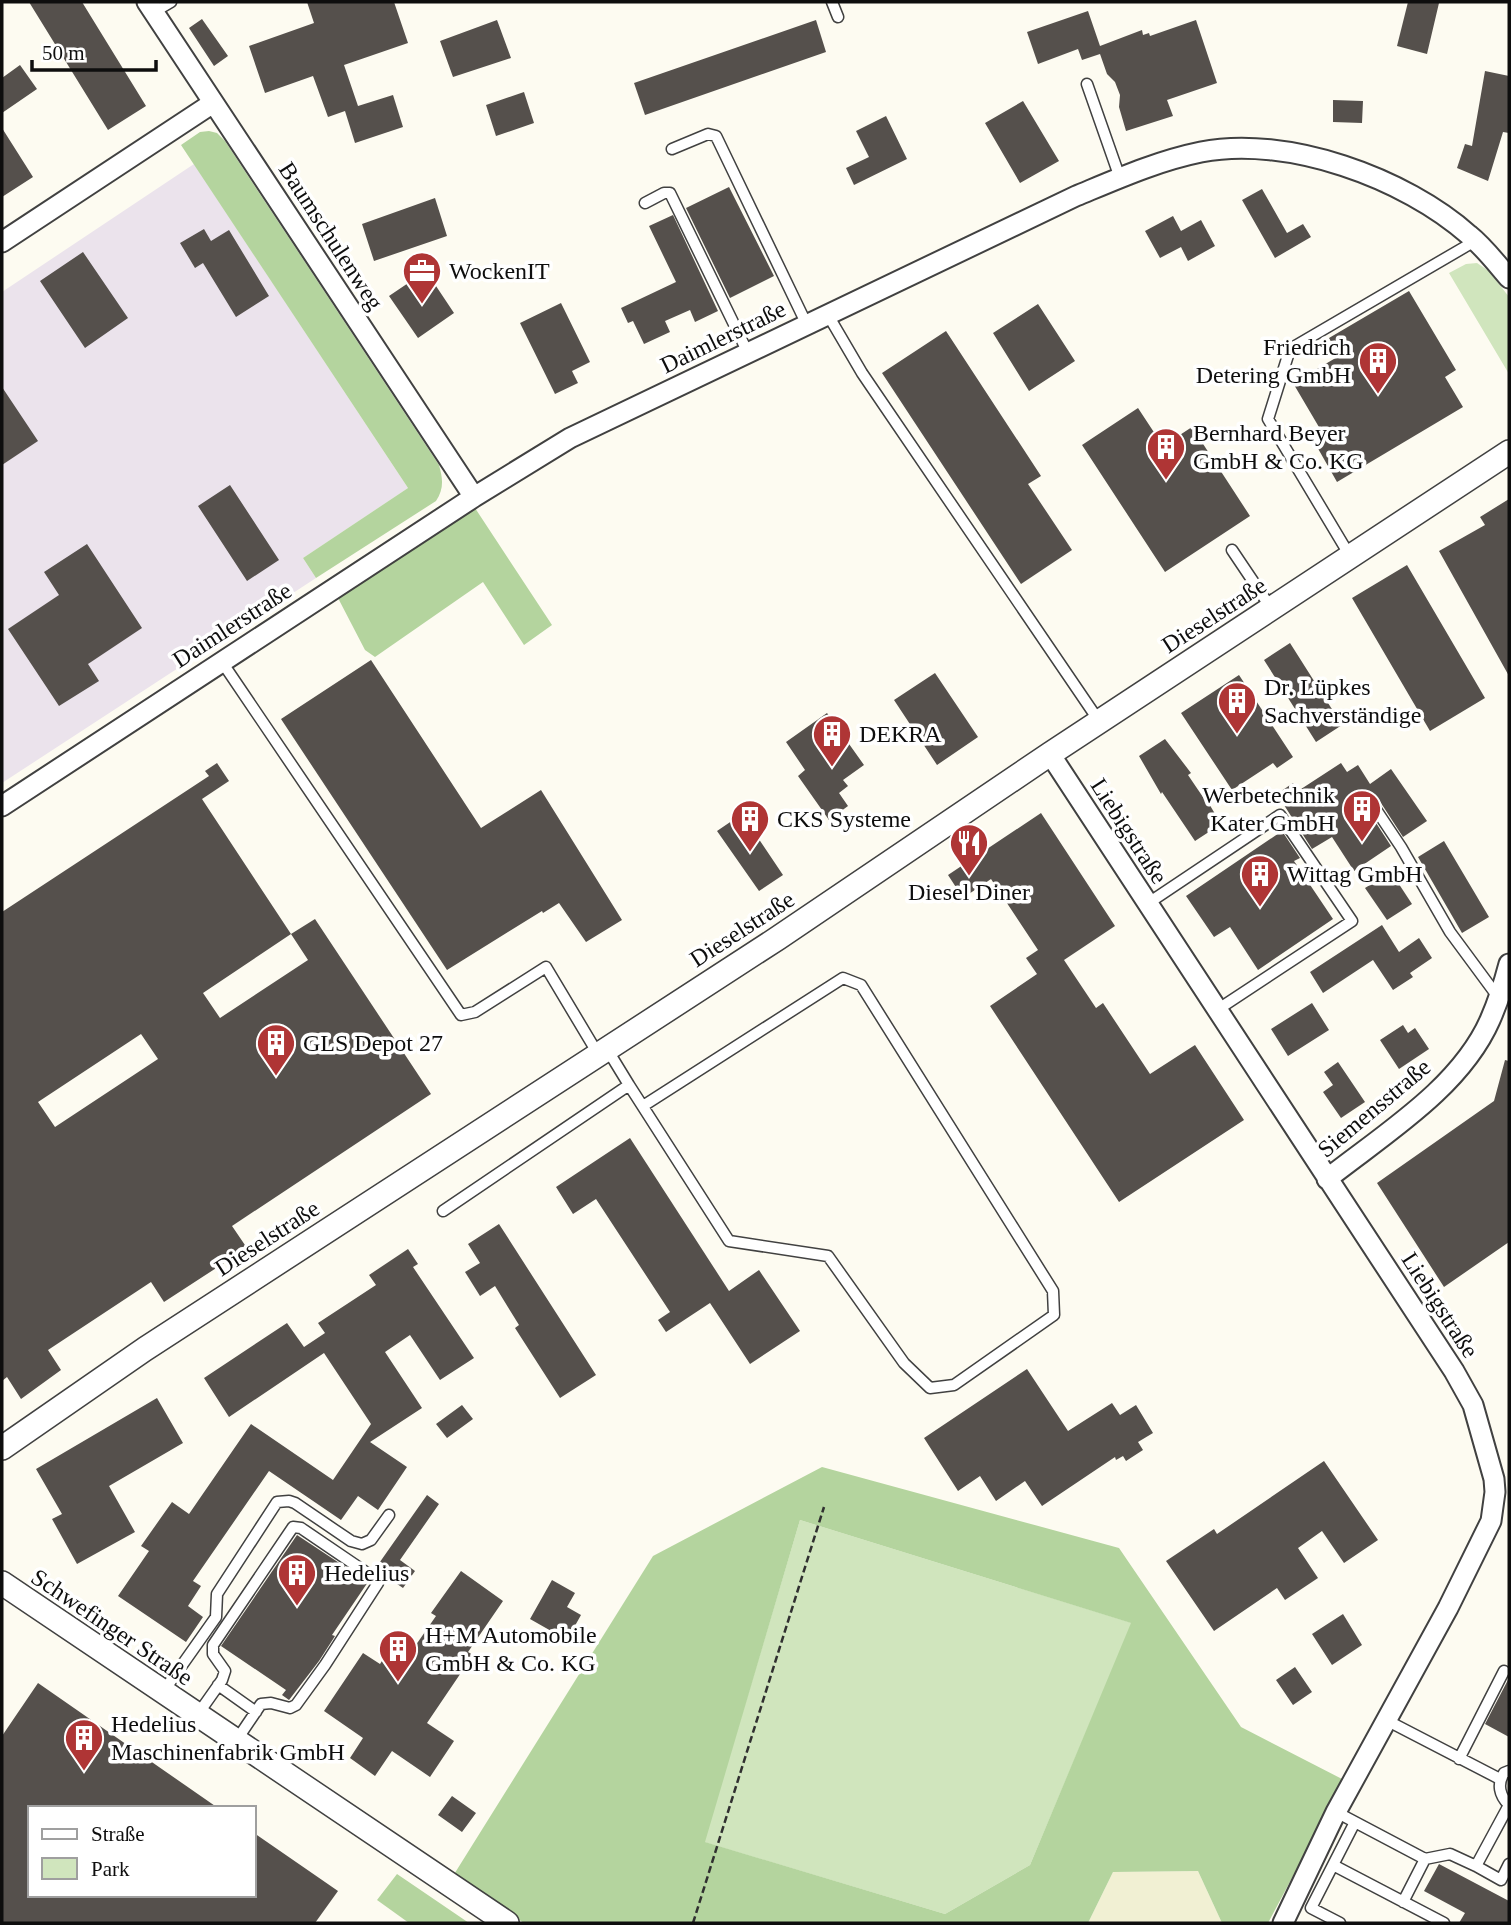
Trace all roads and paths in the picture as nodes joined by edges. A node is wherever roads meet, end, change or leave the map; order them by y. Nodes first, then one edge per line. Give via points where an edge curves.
1 (832, 2) edge
2 (157, 5) edge
3 (838, 17) dead end
4 (1087, 84) dead end
5 (213, 103) junction
6 (672, 149) dead end
7 (1120, 178) junction
8 (645, 203) dead end
9 (1475, 241) junction
10 (2, 243) edge
11 (1509, 278) edge
12 (828, 315) junction
13 (807, 325) junction
14 (748, 353) junction
15 (1509, 452) edge
16 (474, 497) junction
17 (1232, 550) dead end
18 (1350, 556) junction
19 (1272, 608) junction
20 (222, 662) junction
21 (1099, 722) junction
22 (1050, 754) junction
23 (1373, 805) dead end
24 (2, 806) edge
25 (1147, 904) junction
26 (1509, 964) edge
27 (1498, 998) junction
28 (1217, 1010) junction
29 (602, 1052) junction
30 (629, 1085) junction
31 (643, 1106) junction
32 (1327, 1179) junction
33 (443, 1210) dead end
34 (2, 1448) edge
35 (824, 1507) dead end
36 (389, 1515) dead end
37 (2, 1583) edge
38 (1504, 1671) dead end
39 (218, 1685) junction
40 (163, 1692) junction
41 (256, 1712) junction
42 (197, 1716) junction
43 (1386, 1720) junction
44 (236, 1742) junction
45 (1459, 1759) junction
46 (1509, 1772) edge
47 (1500, 1779) junction
48 (1336, 1812) junction
49 (1355, 1822) junction
50 (1425, 1859) junction
51 (1509, 1864) edge
52 (1333, 1865) junction
53 (1476, 1866) junction
54 (1404, 1902) junction
55 (508, 1923) edge
56 (693, 1923) edge
57 (1283, 1923) edge
58 (1340, 1923) edge
59 (1444, 1923) edge

1 - 3 lane
2 - 5 street, Baumschulenweg
4 - 7 lane
5 - 10 street
5 - 16 street, Baumschulenweg
6 - 13 lane via 708,134 716,136
7 - 9 street, Daimlerstraße via 1204,152 1250,149 1298,155 1389,184 1431,206
7 - 12 street, Daimlerstraße
8 - 14 lane via 670,193
9 - 11 street, Daimlerstraße
9 - 18 lane via 1290,349 1268,419
12 - 13 street, Daimlerstraße
12 - 21 lane via 862,373
13 - 14 street, Daimlerstraße
14 - 16 street, Daimlerstraße via 570,438
15 - 18 street, Dieselstraße
16 - 20 street, Daimlerstraße
17 - 19 lane
18 - 19 street, Dieselstraße
19 - 21 street, Dieselstraße
20 - 24 street, Daimlerstraße
20 - 29 lane via 461,1015 475,1012 546,967
21 - 22 street, Dieselstraße
22 - 25 street, Liebigstraße
22 - 29 street, Dieselstraße
23 - 27 lane via 1450,932
25 - 28 street, Liebigstraße
25 - 28 lane via 1280,815 1345,911 1352,922
26 - 27 street, Siemensstraße
27 - 32 street, Siemensstraße via 1467,1058 1437,1092
28 - 32 street, Liebigstraße
29 - 30 lane
29 - 34 street, Dieselstraße via 157,1341
30 - 31 lane
30 - 33 lane
31 - 31 lane via 729,1241 828,1256 904,1363 930,1388 954,1385 1054,1315 1054,1291 861,985 843,978
32 - 43 street, Liebigstraße via 1473,1405 1494,1479 1490,1521
35 - 56 path
36 - 40 lane via 362,1545 295,1503 277,1502 217,1594 216,1617
37 - 40 street, Schwefinger Straße
38 - 45 lane
39 - 41 lane
39 - 41 lane via 225,1671 213,1645 293,1527 376,1579 378,1583 296,1705 261,1704
39 - 42 lane
40 - 42 street, Schwefinger Straße
41 - 44 lane
42 - 44 street, Schwefinger Straße
43 - 45 lane
43 - 48 street, Liebigstraße
44 - 55 street, Schwefinger Straße
45 - 47 lane
46 - 47 lane
47 - 53 lane via 1500,1791 1509,1805
48 - 49 lane
48 - 57 street, Liebigstraße
49 - 50 lane
49 - 52 lane
50 - 53 lane via 1450,1854
50 - 54 lane
51 - 53 lane via 1501,1880
52 - 54 lane
52 - 58 lane via 1311,1908
54 - 59 lane

